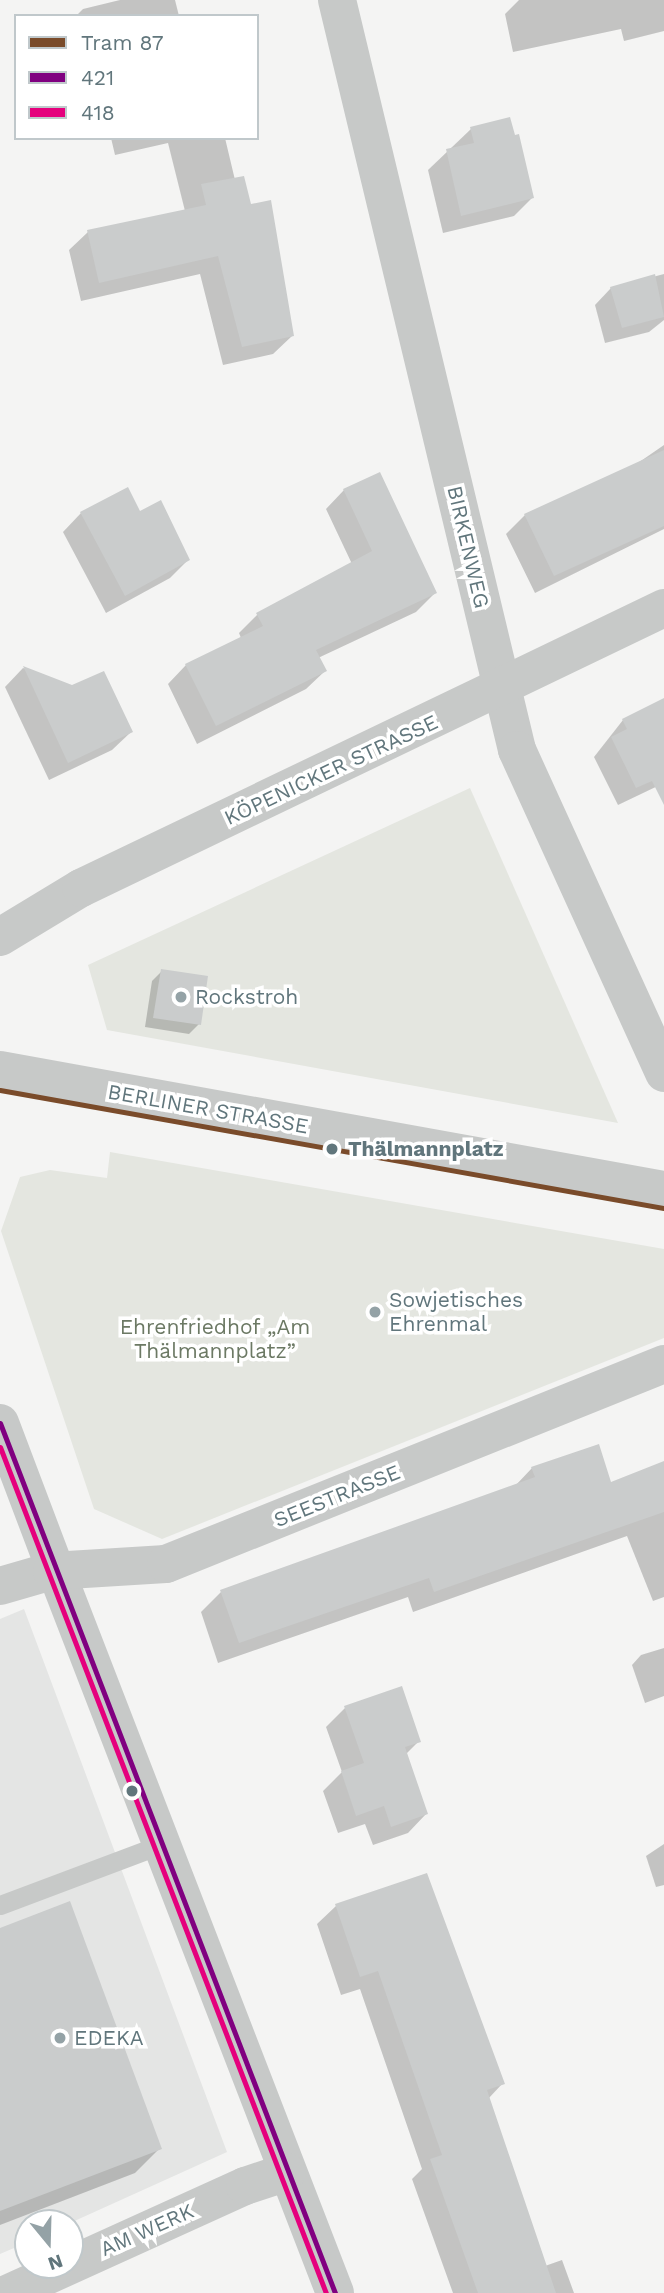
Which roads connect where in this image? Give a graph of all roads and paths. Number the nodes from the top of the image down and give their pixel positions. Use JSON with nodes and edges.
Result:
{"nodes":[{"id":1,"x":337,"y":0,"type":"edge"},
{"id":2,"x":664,"y":608,"type":"edge"},
{"id":3,"x":502,"y":688,"type":"junction"},
{"id":4,"x":0,"y":937,"type":"edge"},
{"id":5,"x":0,"y":1070,"type":"edge"},
{"id":6,"x":664,"y":1073,"type":"edge"},
{"id":7,"x":664,"y":1190,"type":"edge"},
{"id":8,"x":664,"y":1364,"type":"edge"},
{"id":9,"x":0,"y":1423,"type":"edge"},
{"id":10,"x":56,"y":1571,"type":"junction"},
{"id":11,"x":0,"y":1586,"type":"edge"},
{"id":12,"x":162,"y":1844,"type":"junction"},
{"id":13,"x":0,"y":1905,"type":"edge"},
{"id":14,"x":287,"y":2172,"type":"junction"},
{"id":15,"x":9,"y":2293,"type":"edge"},
{"id":16,"x":335,"y":2293,"type":"edge"}],
"edges":[{"from":1,"to":3,"type":"street","name":"BIRKENWEG"},
{"from":2,"to":3,"type":"street","name":"KÖPENICKER STRASSE"},
{"from":3,"to":4,"type":"street","name":"KÖPENICKER STRASSE"},
{"from":3,"to":6,"type":"street","name":"BIRKENWEG"},
{"from":5,"to":7,"type":"street","name":"BERLINER STRASSE"},
{"from":8,"to":10,"type":"street","name":"SEESTRASSE"},
{"from":9,"to":10,"type":"street"},
{"from":10,"to":11,"type":"street","name":"SEESTRASSE"},
{"from":10,"to":12,"type":"street"},
{"from":12,"to":13,"type":"lane"},
{"from":12,"to":14,"type":"street"},
{"from":14,"to":15,"type":"street","name":"AM WERK"},
{"from":14,"to":16,"type":"street"}]}
